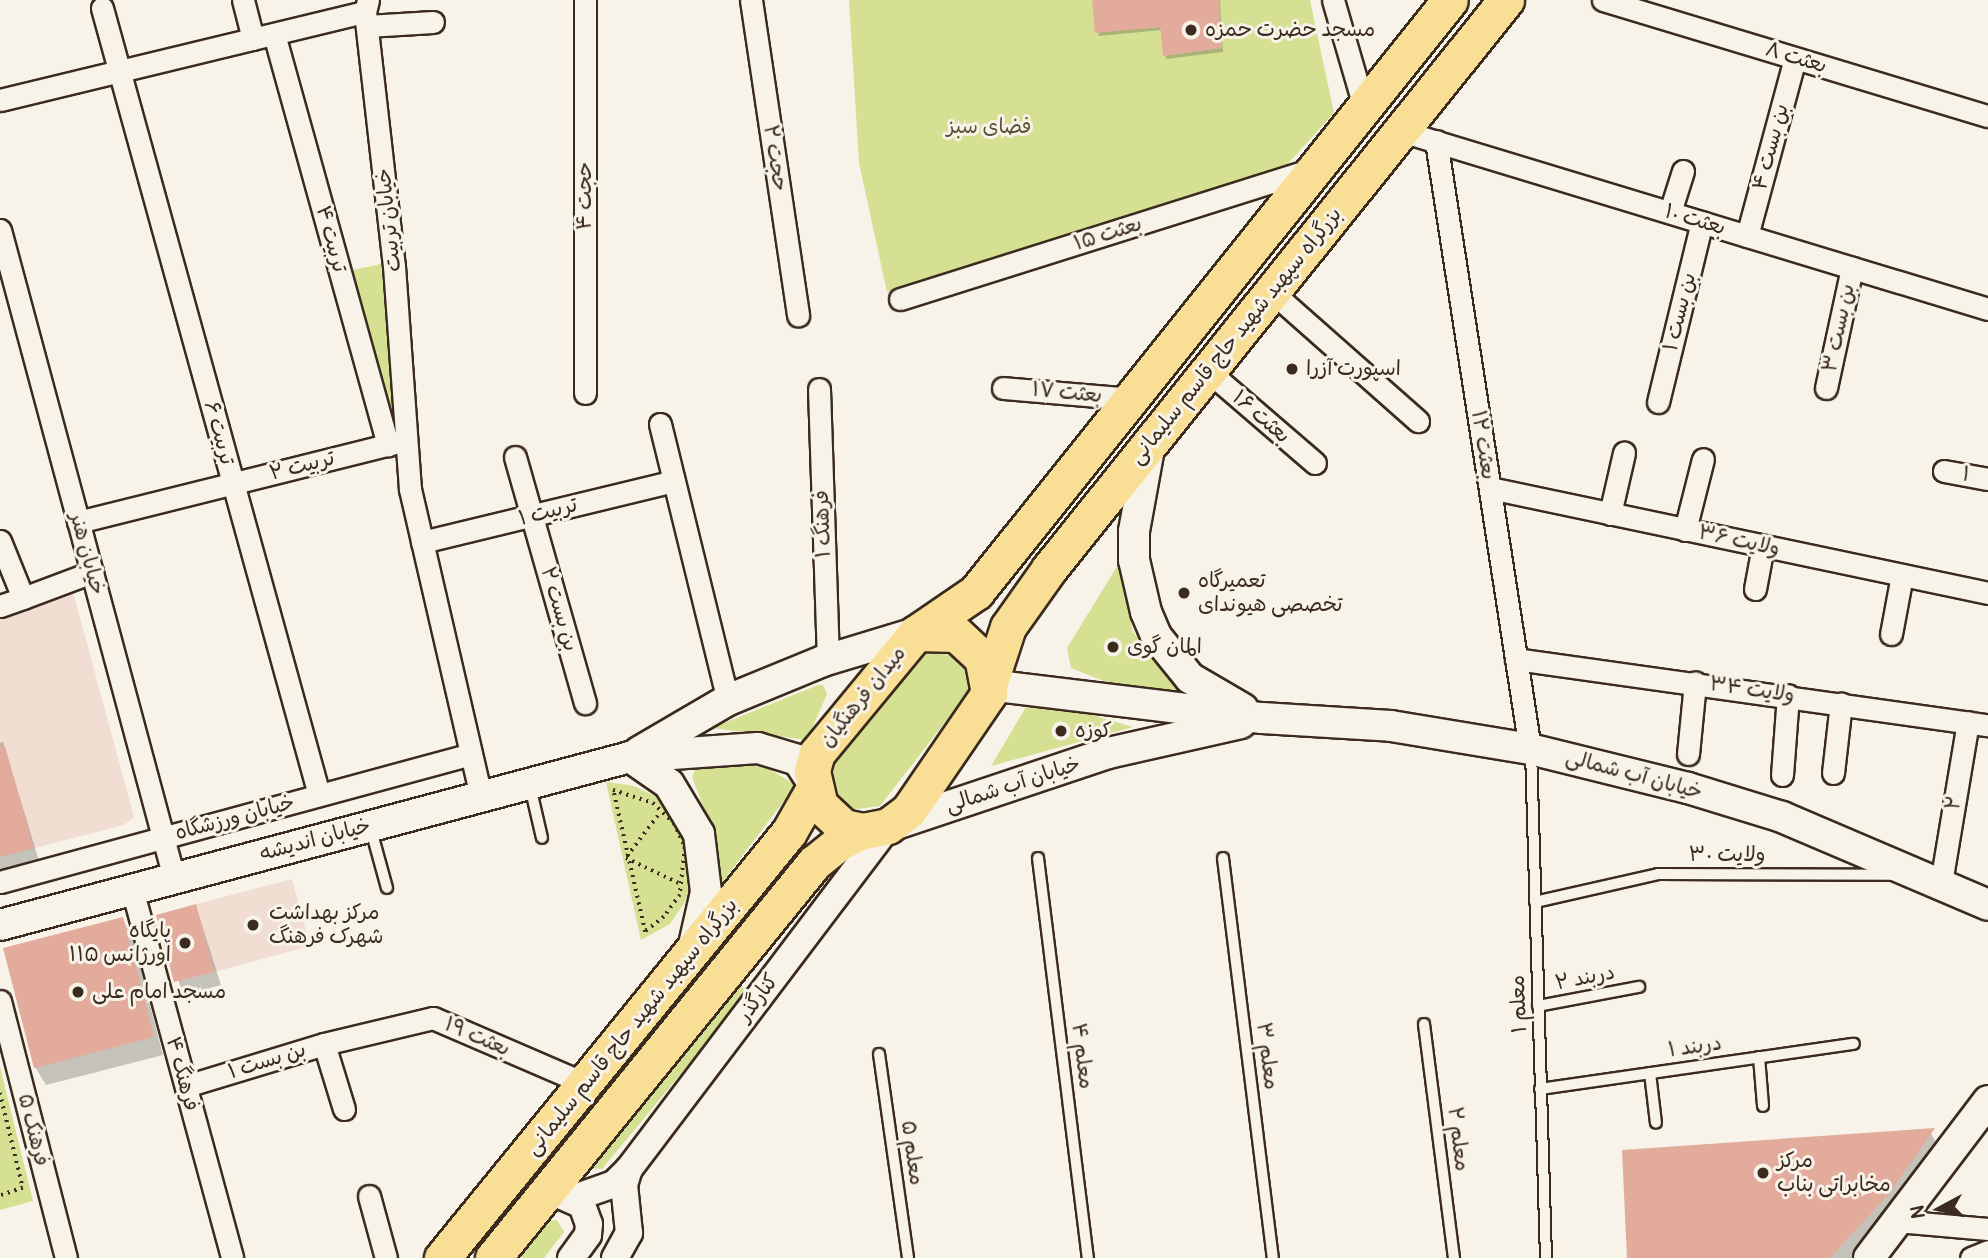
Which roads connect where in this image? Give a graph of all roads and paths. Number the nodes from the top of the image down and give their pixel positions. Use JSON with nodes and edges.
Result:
{"nodes":[{"id":1,"x":243,"y":0,"type":"edge"},
{"id":2,"x":585,"y":0,"type":"edge"},
{"id":3,"x":751,"y":0,"type":"edge"},
{"id":4,"x":1333,"y":0,"type":"edge"},
{"id":5,"x":1450,"y":0,"type":"edge"},
{"id":6,"x":1506,"y":0,"type":"edge"},
{"id":7,"x":1603,"y":0,"type":"edge"},
{"id":8,"x":102,"y":8,"type":"dead end"},
{"id":9,"x":367,"y":12,"type":"edge"},
{"id":10,"x":433,"y":22,"type":"dead end"},
{"id":11,"x":264,"y":36,"type":"junction"},
{"id":12,"x":1795,"y":58,"type":"junction"},
{"id":13,"x":119,"y":71,"type":"junction"},
{"id":14,"x":0,"y":100,"type":"edge"},
{"id":15,"x":1364,"y":107,"type":"junction"},
{"id":16,"x":1988,"y":116,"type":"edge"},
{"id":17,"x":1401,"y":131,"type":"junction"},
{"id":18,"x":1436,"y":141,"type":"junction"},
{"id":19,"x":1316,"y":168,"type":"junction"},
{"id":20,"x":1684,"y":171,"type":"dead end"},
{"id":21,"x":1670,"y":212,"type":"junction"},
{"id":22,"x":1702,"y":222,"type":"junction"},
{"id":23,"x":0,"y":230,"type":"edge"},
{"id":24,"x":1747,"y":236,"type":"junction"},
{"id":25,"x":1852,"y":268,"type":"junction"},
{"id":26,"x":1272,"y":292,"type":"junction"},
{"id":27,"x":900,"y":299,"type":"dead end"},
{"id":28,"x":1988,"y":309,"type":"edge"},
{"id":29,"x":798,"y":316,"type":"dead end"},
{"id":30,"x":1208,"y":371,"type":"junction"},
{"id":31,"x":1003,"y":388,"type":"dead end"},
{"id":32,"x":1826,"y":388,"type":"dead end"},
{"id":33,"x":819,"y":389,"type":"dead end"},
{"id":34,"x":585,"y":393,"type":"dead end"},
{"id":35,"x":1131,"y":399,"type":"junction"},
{"id":36,"x":1658,"y":402,"type":"dead end"},
{"id":37,"x":1418,"y":421,"type":"dead end"},
{"id":38,"x":660,"y":424,"type":"dead end"},
{"id":39,"x":396,"y":443,"type":"junction"},
{"id":40,"x":1150,"y":443,"type":"junction"},
{"id":41,"x":1624,"y":453,"type":"dead end"},
{"id":42,"x":515,"y":457,"type":"dead end"},
{"id":43,"x":1703,"y":458,"type":"dead end"},
{"id":44,"x":1315,"y":463,"type":"dead end"},
{"id":45,"x":1944,"y":471,"type":"dead end"},
{"id":46,"x":1988,"y":479,"type":"edge"},
{"id":47,"x":674,"y":481,"type":"junction"},
{"id":48,"x":233,"y":483,"type":"junction"},
{"id":49,"x":1490,"y":488,"type":"junction"},
{"id":50,"x":1610,"y":514,"type":"junction"},
{"id":51,"x":532,"y":516,"type":"junction"},
{"id":52,"x":78,"y":522,"type":"junction"},
{"id":53,"x":1685,"y":530,"type":"junction"},
{"id":54,"x":0,"y":541,"type":"edge"},
{"id":55,"x":422,"y":542,"type":"junction"},
{"id":56,"x":1763,"y":546,"type":"junction"},
{"id":57,"x":92,"y":572,"type":"junction"},
{"id":58,"x":1902,"y":575,"type":"junction"},
{"id":59,"x":1755,"y":589,"type":"dead end"},
{"id":60,"x":1988,"y":593,"type":"edge"},
{"id":61,"x":23,"y":598,"type":"junction"},
{"id":62,"x":0,"y":606,"type":"edge"},
{"id":63,"x":916,"y":633,"type":"junction"},
{"id":64,"x":1891,"y":634,"type":"dead end"},
{"id":65,"x":828,"y":659,"type":"junction"},
{"id":66,"x":1517,"y":659,"type":"junction"},
{"id":67,"x":1695,"y":682,"type":"junction"},
{"id":68,"x":989,"y":685,"type":"junction"},
{"id":69,"x":1788,"y":695,"type":"junction"},
{"id":70,"x":728,"y":700,"type":"junction"},
{"id":71,"x":585,"y":703,"type":"dead end"},
{"id":72,"x":1841,"y":703,"type":"junction"},
{"id":73,"x":1262,"y":718,"type":"junction"},
{"id":74,"x":1978,"y":724,"type":"edge"},
{"id":75,"x":1531,"y":749,"type":"junction"},
{"id":76,"x":471,"y":754,"type":"junction"},
{"id":77,"x":1688,"y":754,"type":"dead end"},
{"id":78,"x":630,"y":757,"type":"junction"},
{"id":79,"x":1833,"y":773,"type":"dead end"},
{"id":80,"x":1782,"y":775,"type":"dead end"},
{"id":81,"x":529,"y":783,"type":"junction"},
{"id":82,"x":813,"y":786,"type":"junction"},
{"id":83,"x":319,"y":795,"type":"junction"},
{"id":84,"x":481,"y":796,"type":"junction"},
{"id":85,"x":661,"y":809,"type":"junction"},
{"id":86,"x":370,"y":825,"type":"junction"},
{"id":87,"x":876,"y":829,"type":"junction"},
{"id":88,"x":163,"y":837,"type":"junction"},
{"id":89,"x":542,"y":838,"type":"dead end"},
{"id":90,"x":626,"y":858,"type":"junction"},
{"id":91,"x":1038,"y":858,"type":"dead end"},
{"id":92,"x":1223,"y":858,"type":"dead end"},
{"id":93,"x":174,"y":878,"type":"junction"},
{"id":94,"x":1932,"y":879,"type":"junction"},
{"id":95,"x":0,"y":882,"type":"edge"},
{"id":96,"x":683,"y":886,"type":"junction"},
{"id":97,"x":387,"y":888,"type":"dead end"},
{"id":98,"x":132,"y":889,"type":"junction"},
{"id":99,"x":1535,"y":902,"type":"junction"},
{"id":100,"x":1988,"y":905,"type":"edge"},
{"id":101,"x":0,"y":925,"type":"edge"},
{"id":102,"x":691,"y":956,"type":"junction"},
{"id":103,"x":1639,"y":987,"type":"dead end"},
{"id":104,"x":0,"y":1001,"type":"edge"},
{"id":105,"x":1538,"y":1006,"type":"junction"},
{"id":106,"x":1424,"y":1024,"type":"dead end"},
{"id":107,"x":324,"y":1044,"type":"junction"},
{"id":108,"x":1854,"y":1044,"type":"dead end"},
{"id":109,"x":879,"y":1054,"type":"dead end"},
{"id":110,"x":1759,"y":1057,"type":"junction"},
{"id":111,"x":1650,"y":1073,"type":"junction"},
{"id":112,"x":586,"y":1083,"type":"junction"},
{"id":113,"x":186,"y":1086,"type":"junction"},
{"id":114,"x":1541,"y":1089,"type":"junction"},
{"id":115,"x":0,"y":1093,"type":"edge"},
{"id":116,"x":1988,"y":1101,"type":"edge"},
{"id":117,"x":1,"y":1104,"type":"edge"},
{"id":118,"x":1763,"y":1106,"type":"dead end"},
{"id":119,"x":344,"y":1109,"type":"dead end"},
{"id":120,"x":1656,"y":1123,"type":"dead end"},
{"id":121,"x":629,"y":1169,"type":"junction"},
{"id":122,"x":1,"y":1195,"type":"edge"},
{"id":123,"x":369,"y":1196,"type":"dead end"},
{"id":124,"x":574,"y":1198,"type":"junction"},
{"id":125,"x":536,"y":1204,"type":"junction"},
{"id":126,"x":1897,"y":1221,"type":"junction"},
{"id":127,"x":629,"y":1222,"type":"junction"},
{"id":128,"x":589,"y":1224,"type":"junction"},
{"id":129,"x":1988,"y":1229,"type":"edge"},
{"id":130,"x":1988,"y":1251,"type":"edge"},
{"id":131,"x":66,"y":1258,"type":"edge"},
{"id":132,"x":232,"y":1258,"type":"edge"},
{"id":133,"x":386,"y":1258,"type":"edge"},
{"id":134,"x":442,"y":1258,"type":"edge"},
{"id":135,"x":493,"y":1258,"type":"edge"},
{"id":136,"x":571,"y":1258,"type":"edge"},
{"id":137,"x":615,"y":1258,"type":"edge"},
{"id":138,"x":908,"y":1258,"type":"edge"},
{"id":139,"x":1088,"y":1258,"type":"edge"},
{"id":140,"x":1273,"y":1258,"type":"edge"},
{"id":141,"x":1454,"y":1258,"type":"edge"},
{"id":142,"x":1546,"y":1258,"type":"edge"},
{"id":143,"x":1869,"y":1258,"type":"edge"},
{"id":144,"x":1971,"y":1258,"type":"edge"}],
"edges":[{"from":1,"to":11,"type":"street","name":"تربیت ۴"},
{"from":2,"to":34,"type":"street","name":"حجت ۴"},
{"from":3,"to":29,"type":"street","name":"حجت ۲"},
{"from":4,"to":15,"type":"street"},
{"from":5,"to":15,"type":"highway","name":"بزرگراه سپهبد شهید حاج قاسم سلیمانی"},
{"from":6,"to":17,"type":"highway","name":"بزرگراه سپهبد شهید حاج قاسم سلیمانی"},
{"from":7,"to":12,"type":"street","name":"بعثت ۸"},
{"from":8,"to":13,"type":"street","name":"تربیت ۶"},
{"from":9,"to":10,"type":"street"},
{"from":9,"to":11,"type":"street"},
{"from":9,"to":39,"type":"street","name":"خیابان تربیت"},
{"from":11,"to":13,"type":"street"},
{"from":11,"to":39,"type":"street","name":"تربیت ۴"},
{"from":12,"to":16,"type":"street","name":"بعثت ۸"},
{"from":12,"to":24,"type":"street","name":"بن بست ۴"},
{"from":13,"to":14,"type":"street"},
{"from":13,"to":48,"type":"street","name":"تربیت ۶"},
{"from":15,"to":19,"type":"highway","name":"بزرگراه سپهبد شهید حاج قاسم سلیمانی"},
{"from":17,"to":18,"type":"street","name":"بعثت ۱۰"},
{"from":17,"to":26,"type":"highway","name":"بزرگراه سپهبد شهید حاج قاسم سلیمانی"},
{"from":18,"to":21,"type":"street","name":"بعثت ۱۰"},
{"from":18,"to":49,"type":"street","name":"بعثت ۱۲"},
{"from":19,"to":27,"type":"street","name":"بعثت ۱۵"},
{"from":19,"to":35,"type":"highway","name":"بزرگراه سپهبد شهید حاج قاسم سلیمانی"},
{"from":20,"to":21,"type":"street"},
{"from":21,"to":22,"type":"street","name":"بعثت ۱۰"},
{"from":22,"to":24,"type":"street","name":"بعثت ۱۰"},
{"from":22,"to":36,"type":"street","name":"بن بست ۱"},
{"from":23,"to":52,"type":"street","name":"خیابان هنر"},
{"from":24,"to":25,"type":"street","name":"بعثت ۱۰"},
{"from":25,"to":28,"type":"street","name":"بعثت ۱۰"},
{"from":25,"to":32,"type":"street","name":"بن بست ۳"},
{"from":26,"to":30,"type":"highway","name":"بزرگراه سپهبد شهید حاج قاسم سلیمانی"},
{"from":26,"to":37,"type":"street"},
{"from":30,"to":40,"type":"highway","name":"بزرگراه سپهبد شهید حاج قاسم سلیمانی"},
{"from":30,"to":44,"type":"street","name":"بعثت ۱۶"},
{"from":31,"to":35,"type":"street","name":"بعثت ۱۷"},
{"from":33,"to":65,"type":"street","name":"فرهنگ ۱"},
{"from":35,"to":63,"type":"highway","name":"بزرگراه سپهبد شهید حاج قاسم سلیمانی"},
{"from":38,"to":47,"type":"street"},
{"from":39,"to":48,"type":"street","name":"تربیت ۲"},
{"from":39,"to":55,"type":"street","name":"خیابان تربیت"},
{"from":40,"to":68,"type":"highway","name":"بزرگراه سپهبد شهید حاج قاسم سلیمانی"},
{"from":40,"to":73,"type":"main road"},
{"from":41,"to":50,"type":"street"},
{"from":42,"to":51,"type":"street"},
{"from":43,"to":53,"type":"street"},
{"from":45,"to":46,"type":"street","name":"۱"},
{"from":47,"to":51,"type":"street","name":"تربیت ۱"},
{"from":47,"to":70,"type":"street"},
{"from":48,"to":52,"type":"street","name":"تربیت ۲"},
{"from":48,"to":83,"type":"street","name":"تربیت ۶"},
{"from":49,"to":50,"type":"street","name":"ولایت ۳۶"},
{"from":49,"to":66,"type":"street","name":"بعثت ۱۲"},
{"from":50,"to":53,"type":"street","name":"ولایت ۳۶"},
{"from":51,"to":55,"type":"street","name":"تربیت ۱"},
{"from":51,"to":71,"type":"street","name":"بن بست ۲"},
{"from":52,"to":57,"type":"street","name":"خیابان هنر"},
{"from":53,"to":56,"type":"street","name":"ولایت ۳۶"},
{"from":54,"to":61,"type":"street"},
{"from":55,"to":76,"type":"street","name":"خیابان تربیت"},
{"from":56,"to":58,"type":"street","name":"ولایت ۳۶"},
{"from":56,"to":59,"type":"street"},
{"from":57,"to":61,"type":"street"},
{"from":57,"to":88,"type":"street","name":"خیابان هنر"},
{"from":58,"to":60,"type":"street","name":"ولایت ۳۶"},
{"from":58,"to":64,"type":"street"},
{"from":61,"to":62,"type":"street"},
{"from":63,"to":65,"type":"main road","name":"خیابان اندیشه"},
{"from":63,"to":68,"type":"highway","name":"میدان فرهنگیان"},
{"from":63,"to":82,"type":"highway","name":"میدان فرهنگیان"},
{"from":65,"to":70,"type":"main road","name":"خیابان اندیشه"},
{"from":66,"to":67,"type":"street","name":"ولایت ۳۴"},
{"from":66,"to":75,"type":"street","name":"بعثت ۱۲"},
{"from":67,"to":69,"type":"street","name":"ولایت ۳۴"},
{"from":67,"to":77,"type":"street"},
{"from":68,"to":73,"type":"main road","name":"خیابان آب شمالی"},
{"from":68,"to":87,"type":"highway"},
{"from":69,"to":72,"type":"street","name":"ولایت ۳۴"},
{"from":69,"to":80,"type":"street"},
{"from":70,"to":78,"type":"main road","name":"خیابان اندیشه"},
{"from":72,"to":74,"type":"street","name":"ولایت ۳۴"},
{"from":72,"to":79,"type":"street"},
{"from":73,"to":75,"type":"main road","name":"خیابان آب شمالی"},
{"from":73,"to":87,"type":"main road","name":"خیابان آب شمالی"},
{"from":74,"to":94,"type":"street","name":"۲"},
{"from":75,"to":94,"type":"main road","name":"خیابان آب شمالی"},
{"from":75,"to":99,"type":"lane","name":"معلم ۱"},
{"from":76,"to":83,"type":"street","name":"خیابان ورزشگاه"},
{"from":76,"to":84,"type":"street","name":"خیابان تربیت"},
{"from":78,"to":81,"type":"main road","name":"خیابان اندیشه"},
{"from":78,"to":82,"type":"main road","name":"خیابان اندیشه"},
{"from":78,"to":102,"type":"main road"},
{"from":81,"to":84,"type":"main road","name":"خیابان اندیشه"},
{"from":81,"to":89,"type":"lane"},
{"from":82,"to":87,"type":"highway"},
{"from":82,"to":102,"type":"highway","name":"بزرگراه سپهبد شهید حاج قاسم سلیمانی"},
{"from":83,"to":88,"type":"street","name":"خیابان ورزشگاه"},
{"from":84,"to":86,"type":"main road","name":"خیابان اندیشه"},
{"from":85,"to":90,"type":"path"},
{"from":85,"to":90,"type":"path"},
{"from":85,"to":96,"type":"path"},
{"from":86,"to":93,"type":"main road","name":"خیابان اندیشه"},
{"from":86,"to":97,"type":"lane"},
{"from":87,"to":121,"type":"street","name":"کنارگذر"},
{"from":87,"to":125,"type":"highway","name":"بزرگراه سپهبد شهید حاج قاسم سلیمانی"},
{"from":88,"to":93,"type":"street","name":"خیابان هنر"},
{"from":88,"to":95,"type":"street","name":"خیابان ورزشگاه"},
{"from":90,"to":96,"type":"path"},
{"from":90,"to":96,"type":"path"},
{"from":91,"to":139,"type":"lane","name":"معلم ۴"},
{"from":92,"to":140,"type":"lane","name":"معلم ۳"},
{"from":93,"to":98,"type":"main road","name":"خیابان اندیشه"},
{"from":94,"to":99,"type":"lane","name":"ولایت ۳۰"},
{"from":94,"to":100,"type":"main road","name":"خیابان آب شمالی"},
{"from":98,"to":101,"type":"main road","name":"خیابان اندیشه"},
{"from":98,"to":113,"type":"street","name":"فرهنگ ۴"},
{"from":99,"to":105,"type":"lane","name":"معلم ۱"},
{"from":102,"to":112,"type":"highway","name":"بزرگراه سپهبد شهید حاج قاسم سلیمانی"},
{"from":103,"to":105,"type":"lane","name":"دربند ۲"},
{"from":104,"to":131,"type":"street","name":"فرهنک ۵"},
{"from":105,"to":114,"type":"lane","name":"معلم ۱"},
{"from":106,"to":141,"type":"lane","name":"معلم ۲"},
{"from":107,"to":112,"type":"street","name":"بعثت ۱۹"},
{"from":107,"to":113,"type":"street","name":"بن بست ۱"},
{"from":107,"to":119,"type":"street","name":"بن بست ۱"},
{"from":108,"to":110,"type":"lane","name":"دربند ۱"},
{"from":109,"to":138,"type":"lane","name":"معلم ۵"},
{"from":110,"to":111,"type":"lane","name":"دربند ۱"},
{"from":110,"to":118,"type":"lane"},
{"from":111,"to":114,"type":"lane","name":"دربند ۱"},
{"from":111,"to":120,"type":"lane"},
{"from":112,"to":134,"type":"highway","name":"بزرگراه سپهبد شهید حاج قاسم سلیمانی"},
{"from":113,"to":132,"type":"street","name":"فرهنگ ۴"},
{"from":114,"to":142,"type":"lane","name":"معلم ۱"},
{"from":115,"to":117,"type":"path"},
{"from":116,"to":126,"type":"main road"},
{"from":117,"to":122,"type":"path"},
{"from":121,"to":124,"type":"street"},
{"from":121,"to":127,"type":"street"},
{"from":123,"to":133,"type":"street"},
{"from":124,"to":125,"type":"street"},
{"from":124,"to":128,"type":"street"},
{"from":125,"to":135,"type":"highway","name":"بزرگراه سپهبد شهید حاج قاسم سلیمانی"},
{"from":126,"to":129,"type":"street"},
{"from":126,"to":143,"type":"main road"},
{"from":127,"to":128,"type":"street"},
{"from":127,"to":137,"type":"street"},
{"from":128,"to":136,"type":"street"},
{"from":130,"to":144,"type":"street"}]}
